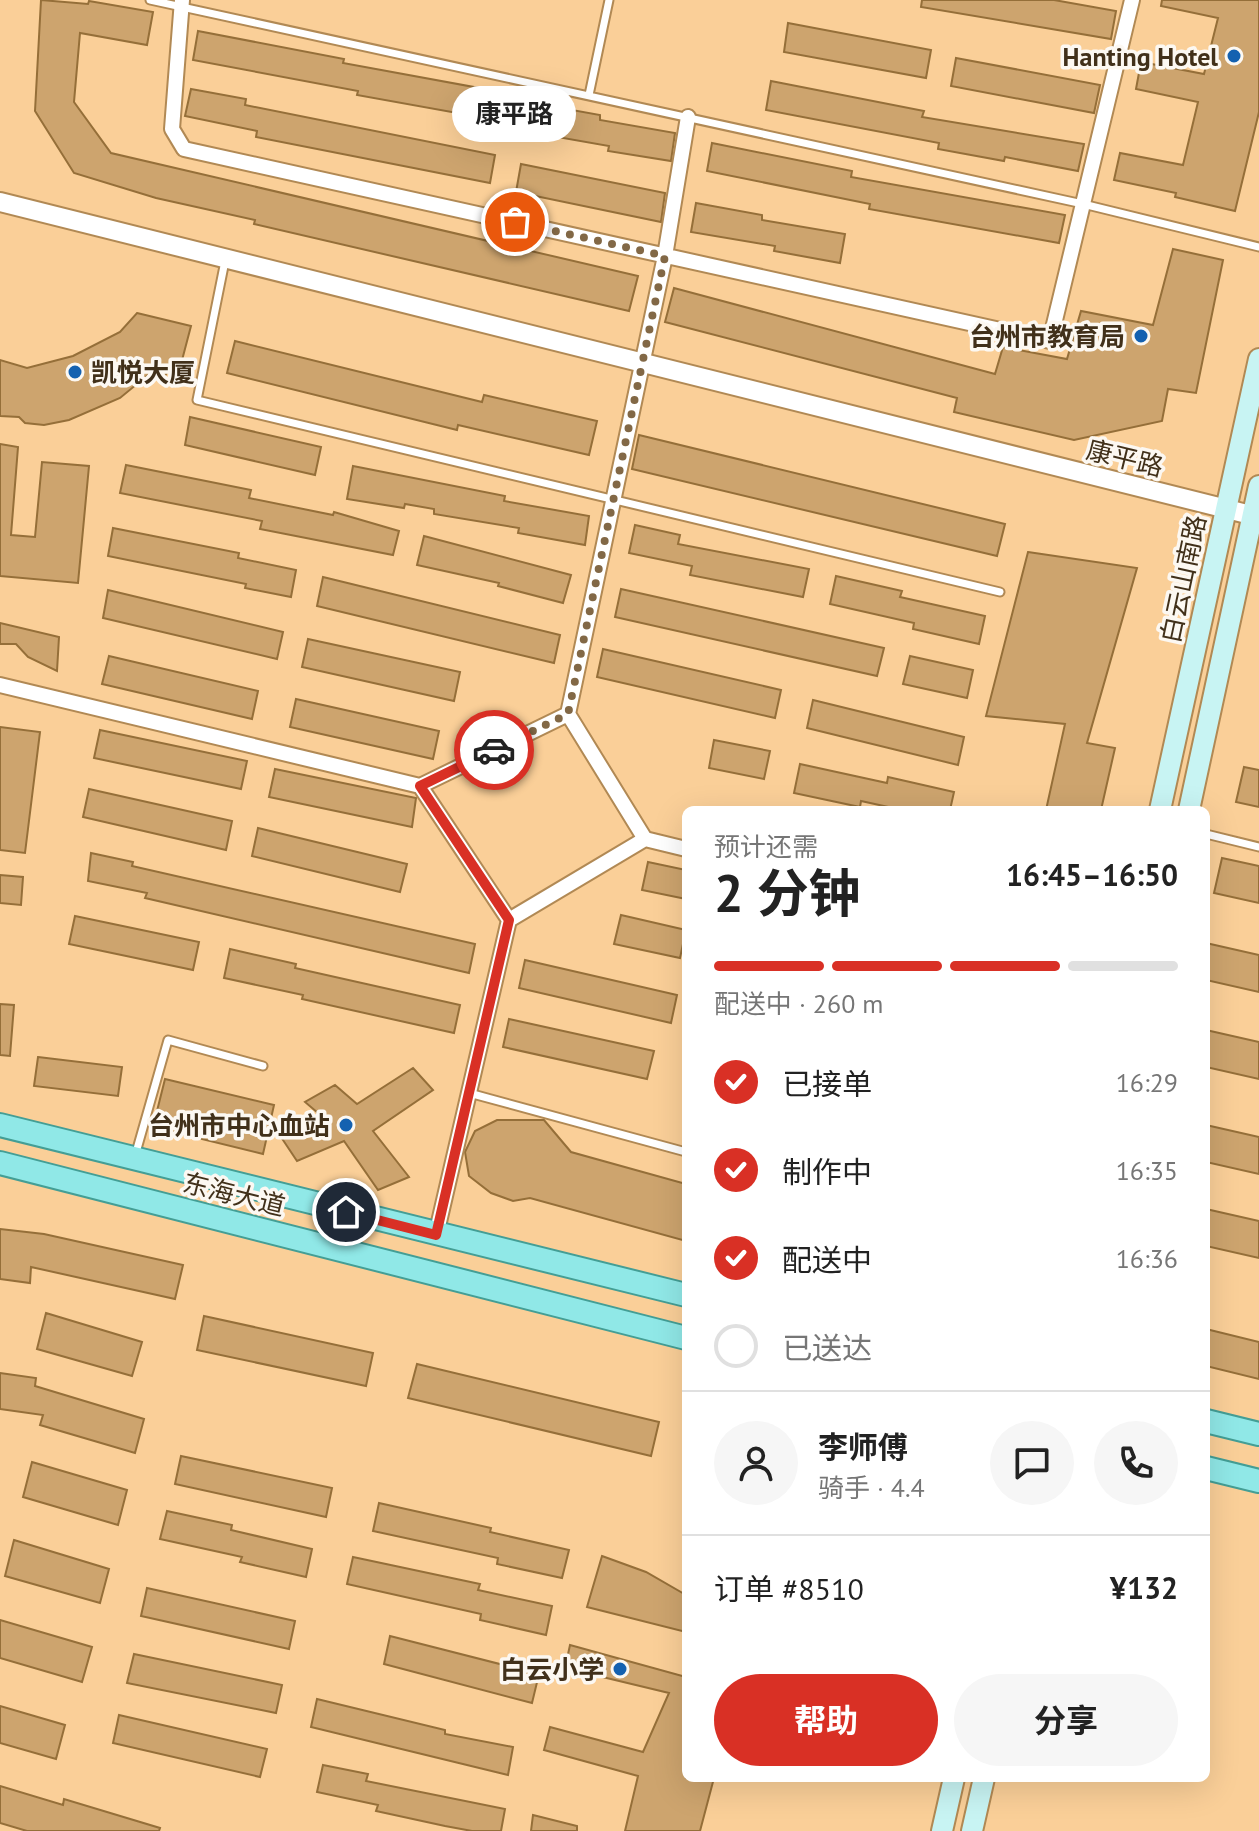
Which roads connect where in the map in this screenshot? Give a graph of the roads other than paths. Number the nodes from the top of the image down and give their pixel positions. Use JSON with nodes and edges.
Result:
{"nodes":[{"id":1,"x":150,"y":0,"type":"edge"},
{"id":2,"x":609,"y":0,"type":"edge"},
{"id":3,"x":1132,"y":0,"type":"edge"},
{"id":4,"x":182,"y":4,"type":"edge"},
{"id":5,"x":589,"y":95,"type":"junction"},
{"id":6,"x":688,"y":117,"type":"junction"},
{"id":7,"x":0,"y":202,"type":"edge"},
{"id":8,"x":1083,"y":204,"type":"junction"},
{"id":9,"x":1259,"y":247,"type":"edge"},
{"id":10,"x":665,"y":256,"type":"junction"},
{"id":11,"x":226,"y":259,"type":"junction"},
{"id":12,"x":1259,"y":359,"type":"edge"},
{"id":13,"x":642,"y":364,"type":"junction"},
{"id":14,"x":1259,"y":486,"type":"edge"},
{"id":15,"x":613,"y":500,"type":"junction"},
{"id":16,"x":1225,"y":509,"type":"junction"},
{"id":17,"x":1256,"y":516,"type":"edge"},
{"id":18,"x":1000,"y":592,"type":"dead end"},
{"id":19,"x":0,"y":685,"type":"edge"},
{"id":20,"x":568,"y":714,"type":"junction"},
{"id":21,"x":420,"y":786,"type":"junction"},
{"id":22,"x":1161,"y":806,"type":"edge"},
{"id":23,"x":1190,"y":806,"type":"edge"},
{"id":24,"x":1210,"y":835,"type":"edge"},
{"id":25,"x":645,"y":839,"type":"junction"},
{"id":26,"x":1259,"y":847,"type":"edge"},
{"id":27,"x":682,"y":848,"type":"edge"},
{"id":28,"x":509,"y":920,"type":"junction"},
{"id":29,"x":263,"y":1066,"type":"dead end"},
{"id":30,"x":469,"y":1093,"type":"junction"},
{"id":31,"x":0,"y":1125,"type":"edge"},
{"id":32,"x":682,"y":1151,"type":"edge"},
{"id":33,"x":134,"y":1159,"type":"junction"},
{"id":34,"x":0,"y":1163,"type":"edge"},
{"id":35,"x":436,"y":1235,"type":"junction"},
{"id":36,"x":682,"y":1294,"type":"edge"},
{"id":37,"x":682,"y":1337,"type":"edge"},
{"id":38,"x":1210,"y":1422,"type":"edge"},
{"id":39,"x":1259,"y":1434,"type":"edge"},
{"id":40,"x":1210,"y":1469,"type":"edge"},
{"id":41,"x":1259,"y":1481,"type":"edge"},
{"id":42,"x":953,"y":1782,"type":"edge"},
{"id":43,"x":983,"y":1782,"type":"edge"},
{"id":44,"x":942,"y":1831,"type":"edge"},
{"id":45,"x":972,"y":1831,"type":"edge"}],
"edges":[{"from":1,"to":4,"type":"lane"},
{"from":2,"to":5,"type":"lane"},
{"from":3,"to":8,"type":"street"},
{"from":4,"to":5,"type":"lane"},
{"from":4,"to":10,"type":"street"},
{"from":5,"to":6,"type":"lane"},
{"from":6,"to":8,"type":"lane"},
{"from":6,"to":10,"type":"street"},
{"from":7,"to":11,"type":"street","name":"康平路"},
{"from":8,"to":9,"type":"lane"},
{"from":8,"to":10,"type":"street"},
{"from":10,"to":13,"type":"street"},
{"from":11,"to":13,"type":"street","name":"康平路"},
{"from":11,"to":15,"type":"lane"},
{"from":12,"to":16,"type":"main road","name":"白云山南路"},
{"from":13,"to":15,"type":"street"},
{"from":13,"to":16,"type":"street","name":"康平路"},
{"from":14,"to":17,"type":"main road","name":"白云山南路"},
{"from":15,"to":18,"type":"lane"},
{"from":15,"to":20,"type":"street"},
{"from":16,"to":17,"type":"street","name":"康平路"},
{"from":16,"to":22,"type":"main road","name":"白云山南路"},
{"from":17,"to":23,"type":"main road","name":"白云山南路"},
{"from":19,"to":21,"type":"street"},
{"from":20,"to":21,"type":"street"},
{"from":20,"to":25,"type":"street"},
{"from":21,"to":28,"type":"street"},
{"from":24,"to":26,"type":"lane"},
{"from":25,"to":27,"type":"street"},
{"from":25,"to":28,"type":"street"},
{"from":28,"to":30,"type":"street"},
{"from":29,"to":33,"type":"lane"},
{"from":30,"to":32,"type":"lane"},
{"from":30,"to":35,"type":"street"},
{"from":31,"to":33,"type":"main road","name":"东海大道"},
{"from":33,"to":35,"type":"main road","name":"东海大道"},
{"from":34,"to":37,"type":"main road","name":"东海大道"},
{"from":35,"to":36,"type":"main road","name":"东海大道"},
{"from":38,"to":39,"type":"main road"},
{"from":40,"to":41,"type":"main road"},
{"from":42,"to":44,"type":"main road"},
{"from":43,"to":45,"type":"main road"}]}
